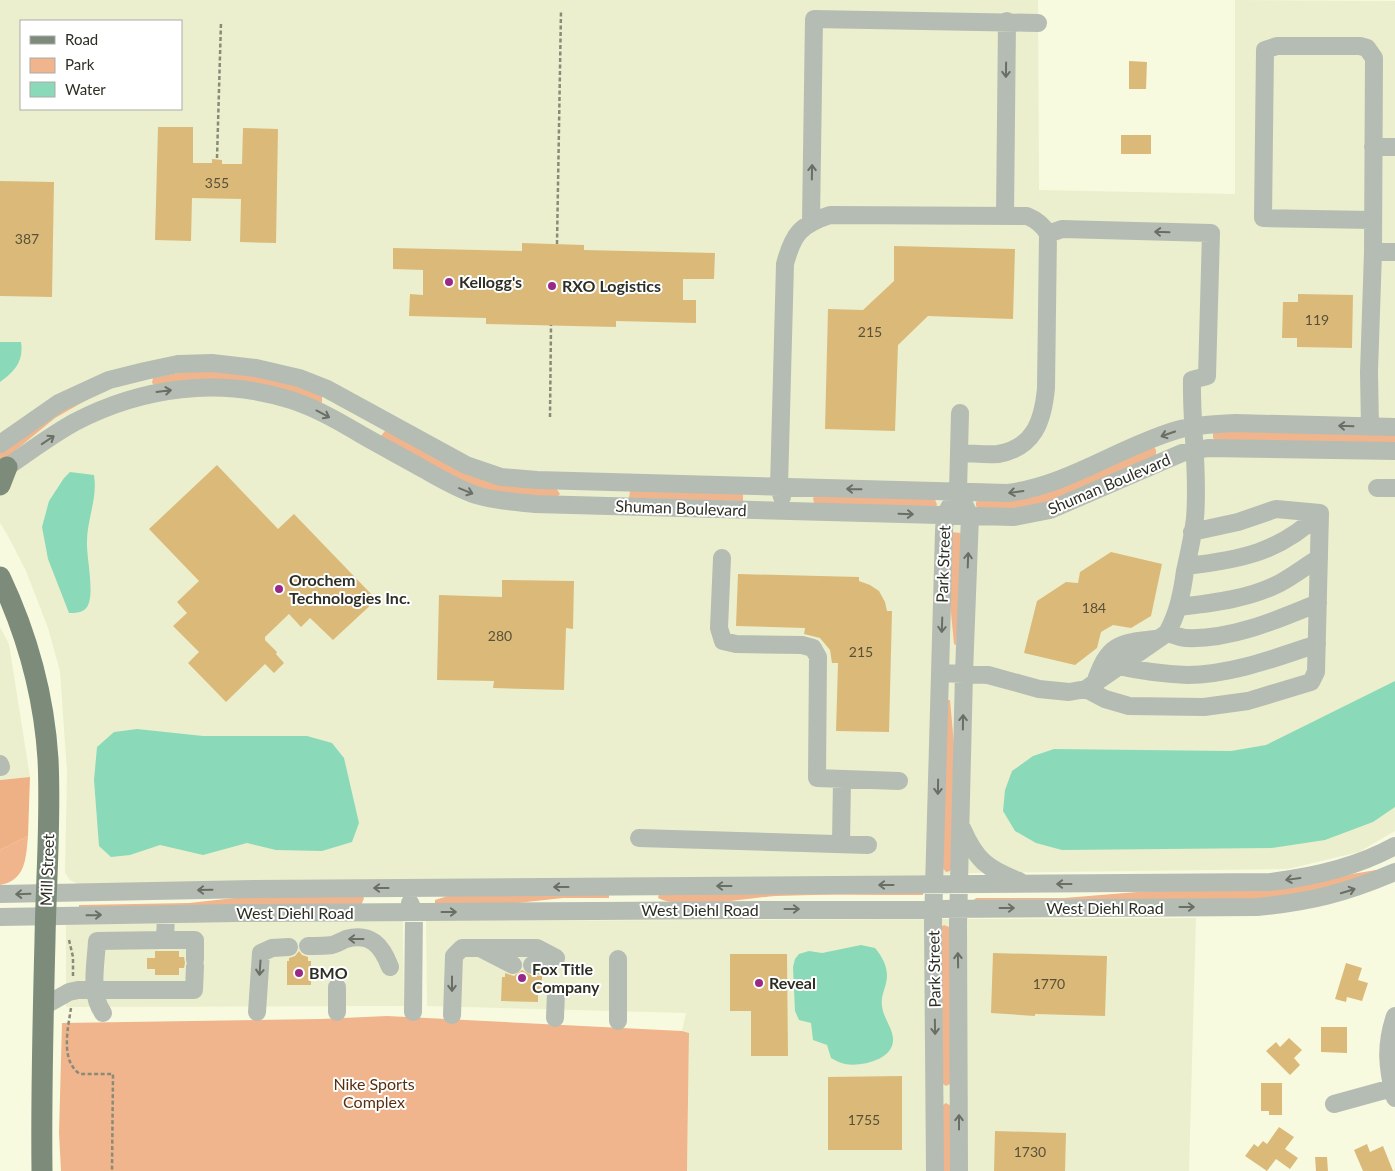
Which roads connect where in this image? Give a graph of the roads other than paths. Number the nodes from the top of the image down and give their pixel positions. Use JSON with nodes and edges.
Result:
{"nodes":[{"id":1,"x":1007,"y":21,"type":"junction"},
{"id":2,"x":1038,"y":23,"type":"dead end"},
{"id":3,"x":1373,"y":147,"type":"junction"},
{"id":4,"x":1395,"y":147,"type":"edge"},
{"id":5,"x":1004,"y":216,"type":"junction"},
{"id":6,"x":1372,"y":220,"type":"junction"},
{"id":7,"x":811,"y":221,"type":"junction"},
{"id":8,"x":1048,"y":234,"type":"junction"},
{"id":9,"x":1373,"y":252,"type":"junction"},
{"id":10,"x":1395,"y":252,"type":"edge"},
{"id":11,"x":960,"y":413,"type":"dead end"},
{"id":12,"x":1193,"y":427,"type":"junction"},
{"id":13,"x":1370,"y":427,"type":"junction"},
{"id":14,"x":1395,"y":427,"type":"edge"},
{"id":15,"x":0,"y":444,"type":"edge"},
{"id":16,"x":1195,"y":451,"type":"junction"},
{"id":17,"x":1395,"y":452,"type":"edge"},
{"id":18,"x":959,"y":453,"type":"junction"},
{"id":19,"x":2,"y":475,"type":"edge"},
{"id":20,"x":779,"y":487,"type":"junction"},
{"id":21,"x":1377,"y":488,"type":"dead end"},
{"id":22,"x":1395,"y":488,"type":"edge"},
{"id":23,"x":958,"y":492,"type":"junction"},
{"id":24,"x":786,"y":511,"type":"junction"},
{"id":25,"x":1320,"y":513,"type":"junction"},
{"id":26,"x":945,"y":515,"type":"junction"},
{"id":27,"x":970,"y":516,"type":"junction"},
{"id":28,"x":1192,"y":532,"type":"junction"},
{"id":29,"x":722,"y":558,"type":"dead end"},
{"id":30,"x":1319,"y":558,"type":"junction"},
{"id":31,"x":1186,"y":566,"type":"junction"},
{"id":32,"x":0,"y":577,"type":"edge"},
{"id":33,"x":1318,"y":603,"type":"junction"},
{"id":34,"x":1179,"y":607,"type":"junction"},
{"id":35,"x":1163,"y":636,"type":"junction"},
{"id":36,"x":1316,"y":644,"type":"junction"},
{"id":37,"x":1118,"y":666,"type":"junction"},
{"id":38,"x":940,"y":673,"type":"junction"},
{"id":39,"x":964,"y":673,"type":"junction"},
{"id":40,"x":1091,"y":686,"type":"junction"},
{"id":41,"x":842,"y":779,"type":"junction"},
{"id":42,"x":899,"y":781,"type":"dead end"},
{"id":43,"x":960,"y":824,"type":"junction"},
{"id":44,"x":638,"y":838,"type":"dead end"},
{"id":45,"x":841,"y":844,"type":"junction"},
{"id":46,"x":868,"y":845,"type":"dead end"},
{"id":47,"x":1393,"y":852,"type":"edge"},
{"id":48,"x":1395,"y":872,"type":"edge"},
{"id":49,"x":1029,"y":884,"type":"junction"},
{"id":50,"x":935,"y":885,"type":"junction"},
{"id":51,"x":959,"y":885,"type":"junction"},
{"id":52,"x":637,"y":887,"type":"junction"},
{"id":53,"x":404,"y":888,"type":"junction"},
{"id":54,"x":46,"y":893,"type":"junction"},
{"id":55,"x":0,"y":894,"type":"edge"},
{"id":56,"x":934,"y":908,"type":"junction"},
{"id":57,"x":958,"y":908,"type":"junction"},
{"id":58,"x":637,"y":910,"type":"junction"},
{"id":59,"x":414,"y":912,"type":"junction"},
{"id":60,"x":166,"y":914,"type":"junction"},
{"id":61,"x":46,"y":916,"type":"junction"},
{"id":62,"x":0,"y":917,"type":"edge"},
{"id":63,"x":165,"y":940,"type":"junction"},
{"id":64,"x":308,"y":946,"type":"dead end"},
{"id":65,"x":289,"y":947,"type":"dead end"},
{"id":66,"x":477,"y":947,"type":"junction"},
{"id":67,"x":618,"y":959,"type":"dead end"},
{"id":68,"x":513,"y":962,"type":"dead end"},
{"id":69,"x":533,"y":963,"type":"dead end"},
{"id":70,"x":415,"y":966,"type":"junction"},
{"id":71,"x":337,"y":987,"type":"dead end"},
{"id":72,"x":95,"y":990,"type":"junction"},
{"id":73,"x":556,"y":992,"type":"dead end"},
{"id":74,"x":44,"y":1006,"type":"junction"},
{"id":75,"x":257,"y":1012,"type":"dead end"},
{"id":76,"x":337,"y":1012,"type":"dead end"},
{"id":77,"x":414,"y":1012,"type":"dead end"},
{"id":78,"x":103,"y":1013,"type":"dead end"},
{"id":79,"x":452,"y":1015,"type":"dead end"},
{"id":80,"x":1395,"y":1016,"type":"edge"},
{"id":81,"x":555,"y":1018,"type":"dead end"},
{"id":82,"x":618,"y":1021,"type":"dead end"},
{"id":83,"x":1394,"y":1093,"type":"edge"},
{"id":84,"x":1334,"y":1104,"type":"dead end"},
{"id":85,"x":42,"y":1171,"type":"edge"},
{"id":86,"x":935,"y":1171,"type":"edge"},
{"id":87,"x":959,"y":1171,"type":"edge"}],
"edges":[{"from":1,"to":2,"type":"street"},
{"from":1,"to":5,"type":"street","one_way":true},
{"from":7,"to":1,"type":"street","one_way":true},
{"from":3,"to":4,"type":"street"},
{"from":3,"to":6,"type":"street"},
{"from":3,"to":6,"type":"street"},
{"from":5,"to":7,"type":"street"},
{"from":5,"to":8,"type":"street"},
{"from":6,"to":9,"type":"street"},
{"from":7,"to":20,"type":"street"},
{"from":12,"to":8,"type":"street","one_way":true},
{"from":8,"to":18,"type":"street"},
{"from":9,"to":10,"type":"street"},
{"from":9,"to":13,"type":"street"},
{"from":11,"to":18,"type":"street"},
{"from":13,"to":12,"type":"street","name":"Shuman Boulevard","one_way":true},
{"from":12,"to":16,"type":"street"},
{"from":12,"to":23,"type":"street","name":"Shuman Boulevard","one_way":true},
{"from":13,"to":14,"type":"street","name":"Shuman Boulevard"},
{"from":15,"to":20,"type":"street","name":"Shuman Boulevard"},
{"from":16,"to":17,"type":"street","name":"Shuman Boulevard"},
{"from":16,"to":27,"type":"street","name":"Shuman Boulevard"},
{"from":16,"to":28,"type":"street"},
{"from":18,"to":23,"type":"street"},
{"from":19,"to":24,"type":"street","name":"Shuman Boulevard","one_way":true},
{"from":23,"to":20,"type":"street","name":"Shuman Boulevard","one_way":true},
{"from":20,"to":24,"type":"street"},
{"from":21,"to":22,"type":"street"},
{"from":23,"to":26,"type":"street","name":"Park Street"},
{"from":23,"to":27,"type":"street","name":"Park Street"},
{"from":24,"to":26,"type":"street","name":"Shuman Boulevard","one_way":true},
{"from":25,"to":28,"type":"street"},
{"from":25,"to":30,"type":"street"},
{"from":25,"to":31,"type":"street"},
{"from":26,"to":27,"type":"street","name":"Shuman Boulevard"},
{"from":26,"to":38,"type":"street","name":"Park Street","one_way":true},
{"from":39,"to":27,"type":"street","name":"Park Street","one_way":true},
{"from":28,"to":31,"type":"street"},
{"from":29,"to":41,"type":"street"},
{"from":30,"to":33,"type":"street"},
{"from":30,"to":34,"type":"street"},
{"from":31,"to":34,"type":"street"},
{"from":32,"to":54,"type":"main road","name":"Mill Street"},
{"from":33,"to":35,"type":"street"},
{"from":33,"to":36,"type":"street"},
{"from":34,"to":35,"type":"street"},
{"from":35,"to":37,"type":"street"},
{"from":35,"to":40,"type":"street"},
{"from":36,"to":37,"type":"street"},
{"from":36,"to":40,"type":"street"},
{"from":37,"to":40,"type":"street"},
{"from":38,"to":39,"type":"street"},
{"from":38,"to":50,"type":"street","name":"Park Street","one_way":true},
{"from":39,"to":40,"type":"street"},
{"from":43,"to":39,"type":"street","name":"Park Street","one_way":true},
{"from":41,"to":42,"type":"street"},
{"from":41,"to":45,"type":"street"},
{"from":43,"to":49,"type":"street"},
{"from":43,"to":51,"type":"street","name":"Park Street"},
{"from":44,"to":45,"type":"street"},
{"from":45,"to":46,"type":"street"},
{"from":47,"to":49,"type":"street","name":"West Diehl Road","one_way":true},
{"from":57,"to":48,"type":"street","name":"West Diehl Road","one_way":true},
{"from":49,"to":51,"type":"street","name":"West Diehl Road"},
{"from":50,"to":51,"type":"street","name":"West Diehl Road"},
{"from":50,"to":52,"type":"street","name":"West Diehl Road","one_way":true},
{"from":50,"to":56,"type":"street","name":"Park Street"},
{"from":51,"to":57,"type":"street","name":"Park Street"},
{"from":52,"to":53,"type":"street","name":"West Diehl Road","one_way":true},
{"from":52,"to":58,"type":"street"},
{"from":53,"to":54,"type":"street","name":"West Diehl Road","one_way":true},
{"from":53,"to":59,"type":"street"},
{"from":54,"to":55,"type":"street","name":"West Diehl Road","one_way":true},
{"from":54,"to":61,"type":"main road","name":"Mill Street"},
{"from":56,"to":57,"type":"street","name":"West Diehl Road"},
{"from":58,"to":56,"type":"street","name":"West Diehl Road","one_way":true},
{"from":56,"to":86,"type":"street","name":"Park Street","one_way":true},
{"from":87,"to":57,"type":"street","name":"Park Street","one_way":true},
{"from":59,"to":58,"type":"street","name":"West Diehl Road","one_way":true},
{"from":59,"to":60,"type":"street","name":"West Diehl Road"},
{"from":59,"to":70,"type":"street"},
{"from":61,"to":60,"type":"street","name":"West Diehl Road","one_way":true},
{"from":60,"to":63,"type":"street"},
{"from":61,"to":62,"type":"street","name":"West Diehl Road"},
{"from":61,"to":74,"type":"main road","name":"Mill Street"},
{"from":63,"to":72,"type":"street"},
{"from":63,"to":72,"type":"street"},
{"from":70,"to":64,"type":"street","one_way":true},
{"from":65,"to":75,"type":"street","one_way":true},
{"from":66,"to":68,"type":"street"},
{"from":66,"to":69,"type":"street"},
{"from":66,"to":79,"type":"street","one_way":true},
{"from":67,"to":82,"type":"street"},
{"from":70,"to":77,"type":"street"},
{"from":71,"to":76,"type":"street"},
{"from":72,"to":74,"type":"street"},
{"from":72,"to":78,"type":"street"},
{"from":73,"to":81,"type":"street"},
{"from":74,"to":85,"type":"main road","name":"Mill Street"},
{"from":80,"to":83,"type":"street"},
{"from":83,"to":84,"type":"street"}]}
